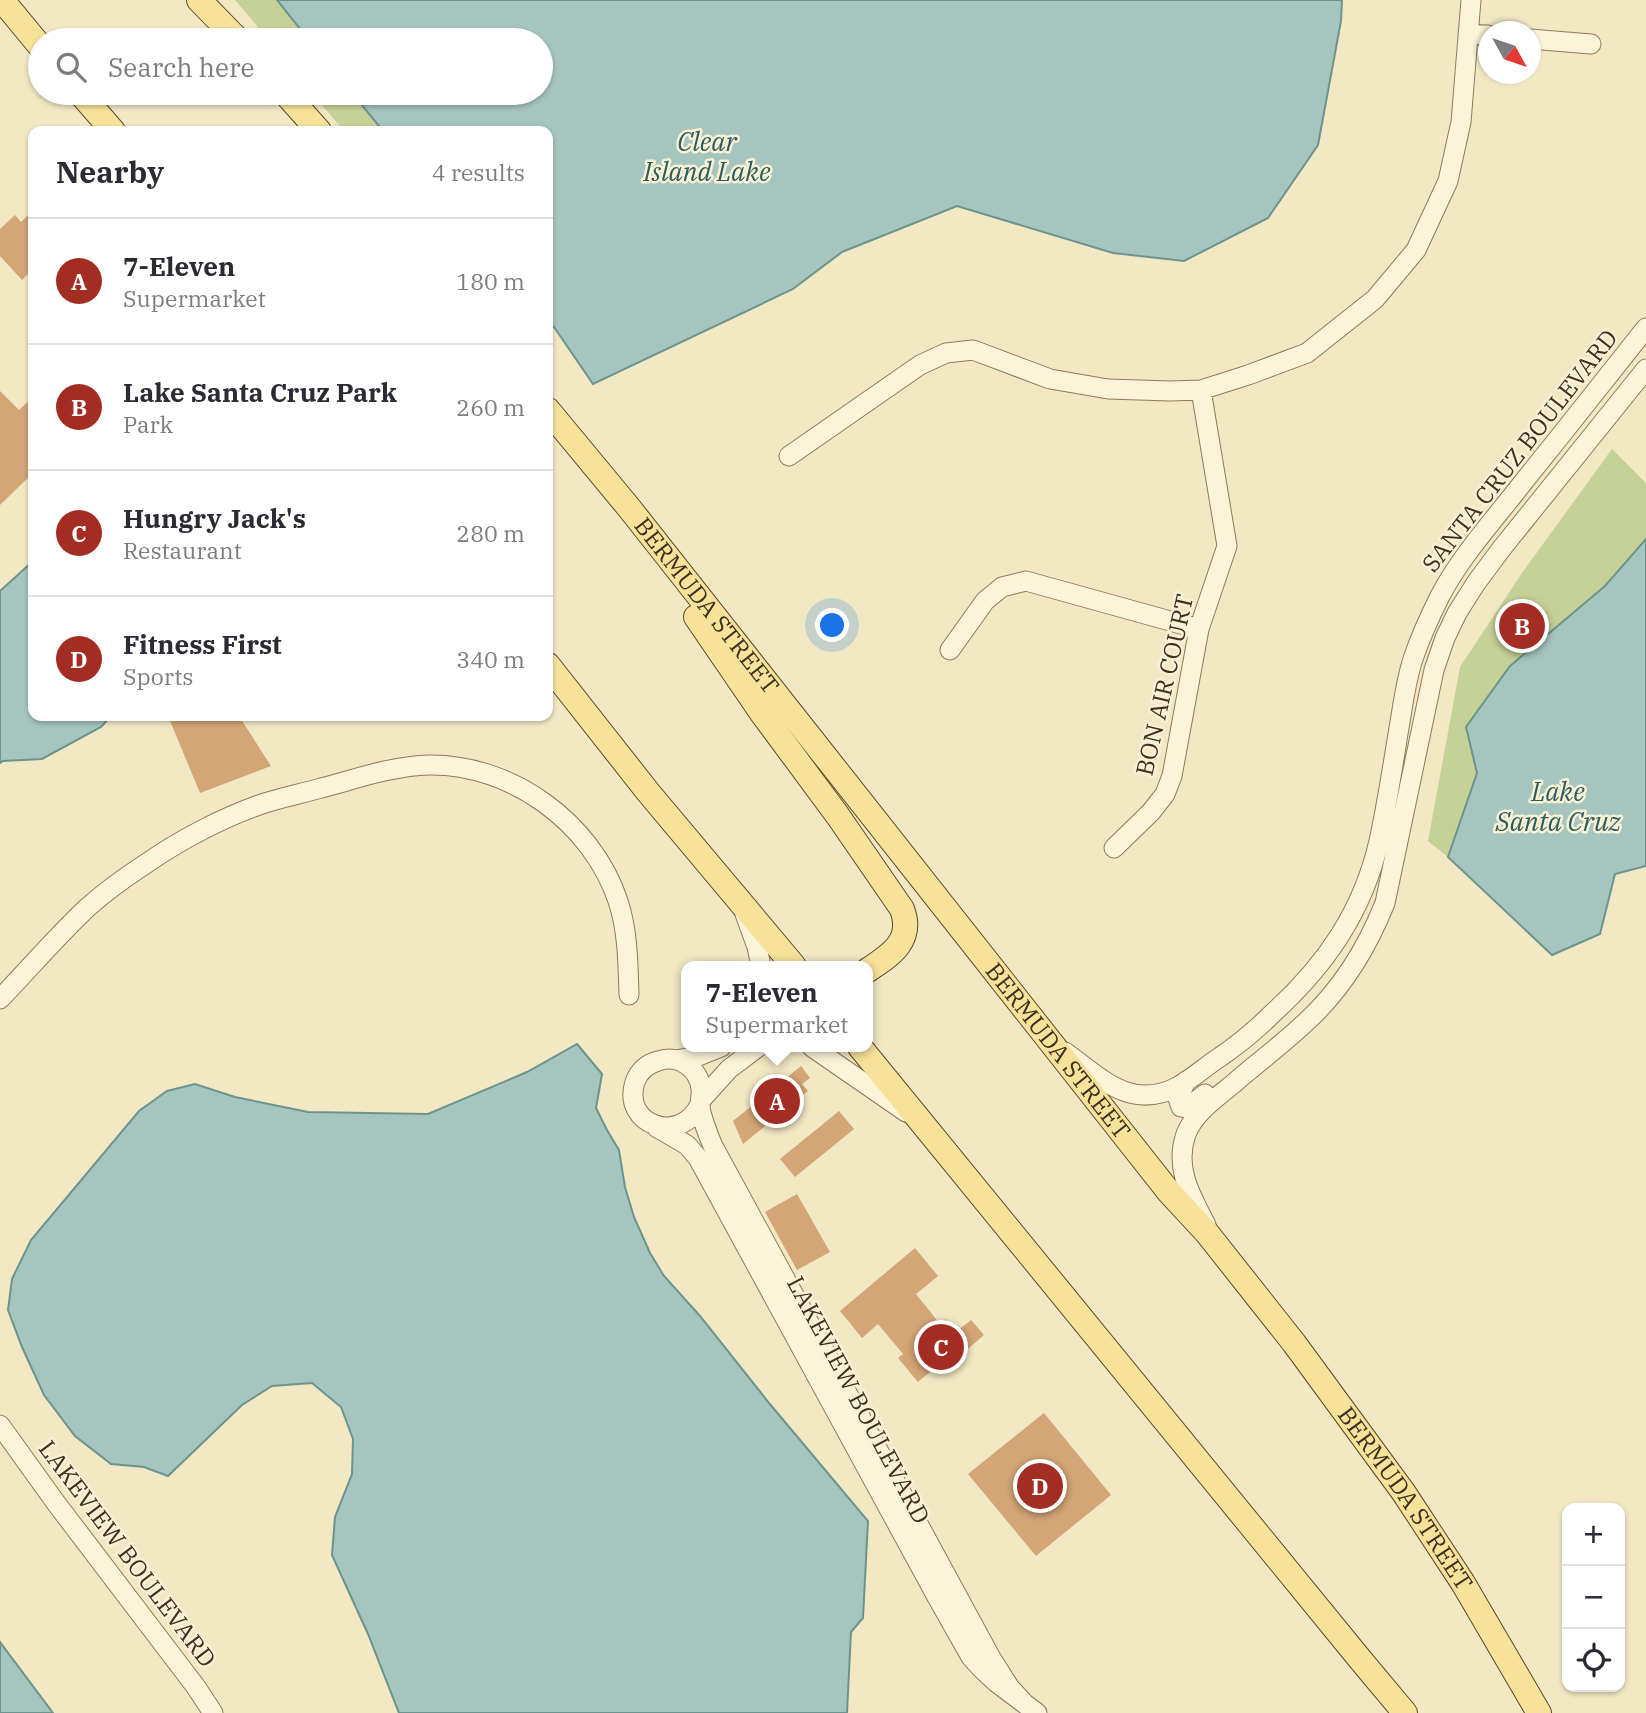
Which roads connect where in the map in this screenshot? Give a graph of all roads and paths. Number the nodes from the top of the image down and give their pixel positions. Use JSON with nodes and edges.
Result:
{"nodes":[{"id":1,"x":2,"y":0,"type":"edge"},
{"id":2,"x":199,"y":0,"type":"edge"},
{"id":3,"x":1471,"y":0,"type":"edge"},
{"id":4,"x":226,"y":28,"type":"edge"},
{"id":5,"x":28,"y":31,"type":"edge"},
{"id":6,"x":1468,"y":34,"type":"junction"},
{"id":7,"x":1478,"y":34,"type":"edge"},
{"id":8,"x":1541,"y":40,"type":"edge"},
{"id":9,"x":1591,"y":44,"type":"dead end"},
{"id":10,"x":90,"y":105,"type":"edge"},
{"id":11,"x":296,"y":105,"type":"edge"},
{"id":12,"x":109,"y":126,"type":"edge"},
{"id":13,"x":315,"y":126,"type":"edge"},
{"id":14,"x":1646,"y":328,"type":"edge"},
{"id":15,"x":1646,"y":369,"type":"edge"},
{"id":16,"x":1201,"y":390,"type":"junction"},
{"id":17,"x":553,"y":416,"type":"edge"},
{"id":18,"x":789,"y":456,"type":"dead end"},
{"id":19,"x":630,"y":509,"type":"junction"},
{"id":20,"x":1199,"y":629,"type":"junction"},
{"id":21,"x":950,"y":650,"type":"dead end"},
{"id":22,"x":553,"y":671,"type":"edge"},
{"id":23,"x":1114,"y":848,"type":"dead end"},
{"id":24,"x":740,"y":901,"type":"junction"},
{"id":25,"x":1334,"y":946,"type":"junction"},
{"id":26,"x":760,"y":961,"type":"edge"},
{"id":27,"x":790,"y":961,"type":"edge"},
{"id":28,"x":1357,"y":961,"type":"junction"},
{"id":29,"x":873,"y":967,"type":"edge"},
{"id":30,"x":629,"y":995,"type":"dead end"},
{"id":31,"x":0,"y":999,"type":"edge"},
{"id":32,"x":1051,"y":1042,"type":"junction"},
{"id":33,"x":1276,"y":1048,"type":"junction"},
{"id":34,"x":708,"y":1052,"type":"edge"},
{"id":35,"x":751,"y":1052,"type":"edge"},
{"id":36,"x":818,"y":1052,"type":"edge"},
{"id":37,"x":864,"y":1052,"type":"edge"},
{"id":38,"x":676,"y":1060,"type":"junction"},
{"id":39,"x":1186,"y":1081,"type":"junction"},
{"id":40,"x":701,"y":1102,"type":"junction"},
{"id":41,"x":649,"y":1122,"type":"junction"},
{"id":42,"x":925,"y":1125,"type":"junction"},
{"id":43,"x":715,"y":1188,"type":"junction"},
{"id":44,"x":740,"y":1195,"type":"junction"},
{"id":45,"x":1215,"y":1242,"type":"junction"},
{"id":46,"x":794,"y":1314,"type":"junction"},
{"id":47,"x":0,"y":1425,"type":"edge"},
{"id":48,"x":1030,"y":1708,"type":"edge"},
{"id":49,"x":213,"y":1713,"type":"edge"},
{"id":50,"x":1405,"y":1713,"type":"edge"},
{"id":51,"x":1539,"y":1713,"type":"edge"}],
"edges":[{"from":1,"to":5,"type":"main road"},
{"from":2,"to":4,"type":"main road"},
{"from":3,"to":6,"type":"street"},
{"from":6,"to":7,"type":"street"},
{"from":6,"to":16,"type":"street"},
{"from":8,"to":9,"type":"street"},
{"from":10,"to":12,"type":"main road"},
{"from":11,"to":13,"type":"main road"},
{"from":14,"to":25,"type":"street","name":"SANTA CRUZ BOULEVARD"},
{"from":15,"to":28,"type":"street","name":"SANTA CRUZ BOULEVARD"},
{"from":16,"to":18,"type":"street"},
{"from":16,"to":20,"type":"street","name":"BON AIR COURT"},
{"from":17,"to":19,"type":"main road","name":"BERMUDA STREET"},
{"from":19,"to":29,"type":"main road"},
{"from":19,"to":32,"type":"main road","name":"BERMUDA STREET"},
{"from":20,"to":21,"type":"street"},
{"from":20,"to":23,"type":"street","name":"BON AIR COURT"},
{"from":22,"to":24,"type":"main road"},
{"from":24,"to":26,"type":"street"},
{"from":24,"to":27,"type":"main road"},
{"from":25,"to":28,"type":"street"},
{"from":25,"to":39,"type":"street","name":"SANTA CRUZ BOULEVARD"},
{"from":28,"to":33,"type":"street","name":"SANTA CRUZ BOULEVARD"},
{"from":30,"to":31,"type":"street"},
{"from":32,"to":39,"type":"street","name":"SANTA CRUZ BOULEVARD"},
{"from":32,"to":45,"type":"main road","name":"BERMUDA STREET"},
{"from":33,"to":39,"type":"street"},
{"from":33,"to":45,"type":"street","name":"SANTA CRUZ BOULEVARD"},
{"from":34,"to":38,"type":"street"},
{"from":35,"to":40,"type":"street"},
{"from":36,"to":42,"type":"street"},
{"from":37,"to":42,"type":"main road"},
{"from":38,"to":40,"type":"street"},
{"from":38,"to":41,"type":"street"},
{"from":40,"to":41,"type":"street"},
{"from":40,"to":44,"type":"street","name":"LAKEVIEW BOULEVARD"},
{"from":41,"to":43,"type":"street","name":"LAKEVIEW BOULEVARD"},
{"from":42,"to":50,"type":"main road"},
{"from":43,"to":44,"type":"street"},
{"from":43,"to":46,"type":"street","name":"LAKEVIEW BOULEVARD"},
{"from":44,"to":46,"type":"street","name":"LAKEVIEW BOULEVARD"},
{"from":45,"to":51,"type":"main road","name":"BERMUDA STREET"},
{"from":46,"to":48,"type":"street","name":"LAKEVIEW BOULEVARD"},
{"from":47,"to":49,"type":"street","name":"LAKEVIEW BOULEVARD"}]}
